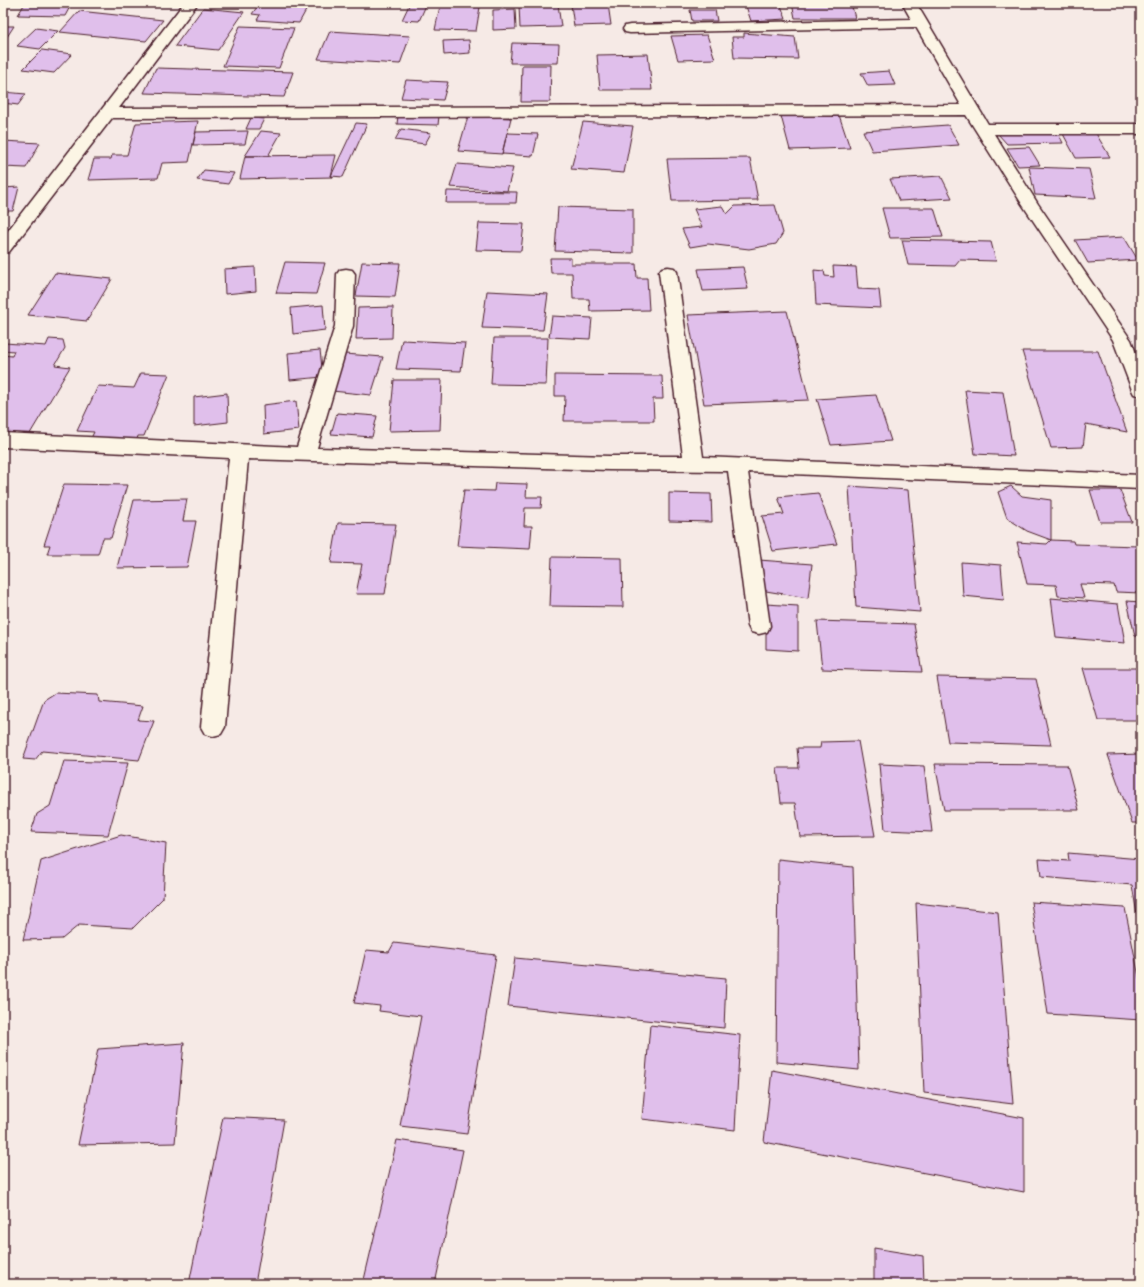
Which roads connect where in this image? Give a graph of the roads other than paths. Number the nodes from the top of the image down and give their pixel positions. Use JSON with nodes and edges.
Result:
{"nodes":[{"id":1,"x":192,"y":3,"type":"edge"},
{"id":2,"x":909,"y":3,"type":"edge"},
{"id":3,"x":921,"y":23,"type":"junction"},
{"id":4,"x":630,"y":29,"type":"dead end"},
{"id":5,"x":971,"y":110,"type":"junction"},
{"id":6,"x":108,"y":113,"type":"junction"},
{"id":7,"x":1141,"y":129,"type":"edge"},
{"id":8,"x":984,"y":130,"type":"junction"},
{"id":9,"x":3,"y":248,"type":"edge"},
{"id":10,"x":668,"y":272,"type":"dead end"},
{"id":11,"x":346,"y":274,"type":"dead end"},
{"id":12,"x":1141,"y":390,"type":"edge"},
{"id":13,"x":3,"y":440,"type":"edge"},
{"id":14,"x":239,"y":452,"type":"junction"},
{"id":15,"x":305,"y":454,"type":"junction"},
{"id":16,"x":694,"y":463,"type":"junction"},
{"id":17,"x":737,"y":465,"type":"junction"},
{"id":18,"x":1141,"y":482,"type":"edge"},
{"id":19,"x":759,"y":626,"type":"dead end"},
{"id":20,"x":213,"y":727,"type":"dead end"}],
"edges":[{"from":1,"to":6,"type":"street"},
{"from":2,"to":3,"type":"street"},
{"from":3,"to":4,"type":"street"},
{"from":3,"to":5,"type":"street"},
{"from":5,"to":6,"type":"street"},
{"from":5,"to":8,"type":"street"},
{"from":6,"to":9,"type":"street"},
{"from":7,"to":8,"type":"street"},
{"from":8,"to":12,"type":"street"},
{"from":10,"to":16,"type":"street"},
{"from":11,"to":15,"type":"street"},
{"from":13,"to":14,"type":"street"},
{"from":14,"to":15,"type":"street"},
{"from":14,"to":20,"type":"street"},
{"from":15,"to":16,"type":"street"},
{"from":16,"to":17,"type":"street"},
{"from":17,"to":18,"type":"street"},
{"from":17,"to":19,"type":"street"}]}
